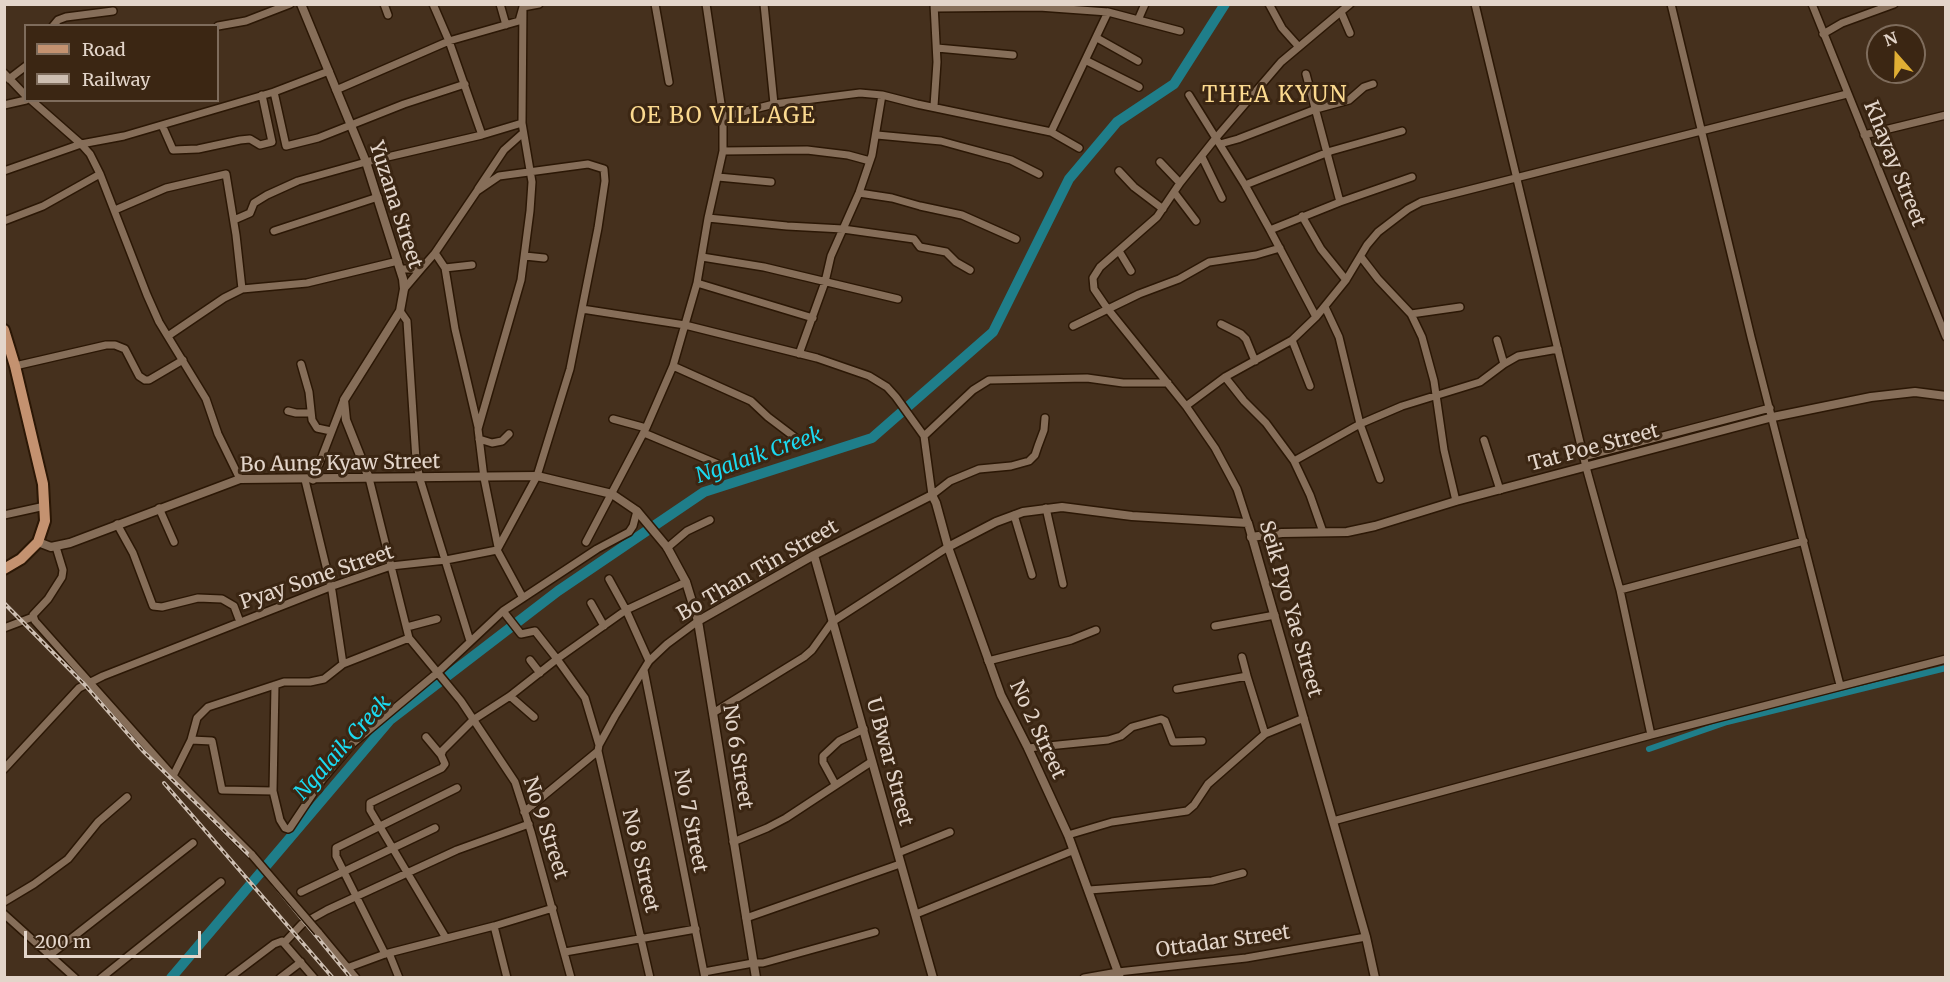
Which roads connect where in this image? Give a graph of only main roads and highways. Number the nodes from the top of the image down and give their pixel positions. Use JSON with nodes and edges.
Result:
{"nodes":[{"id":1,"x":4,"y":330,"type":"edge"},
{"id":2,"x":4,"y":569,"type":"edge"}],
"edges":[{"from":1,"to":2,"type":"main road"}]}
